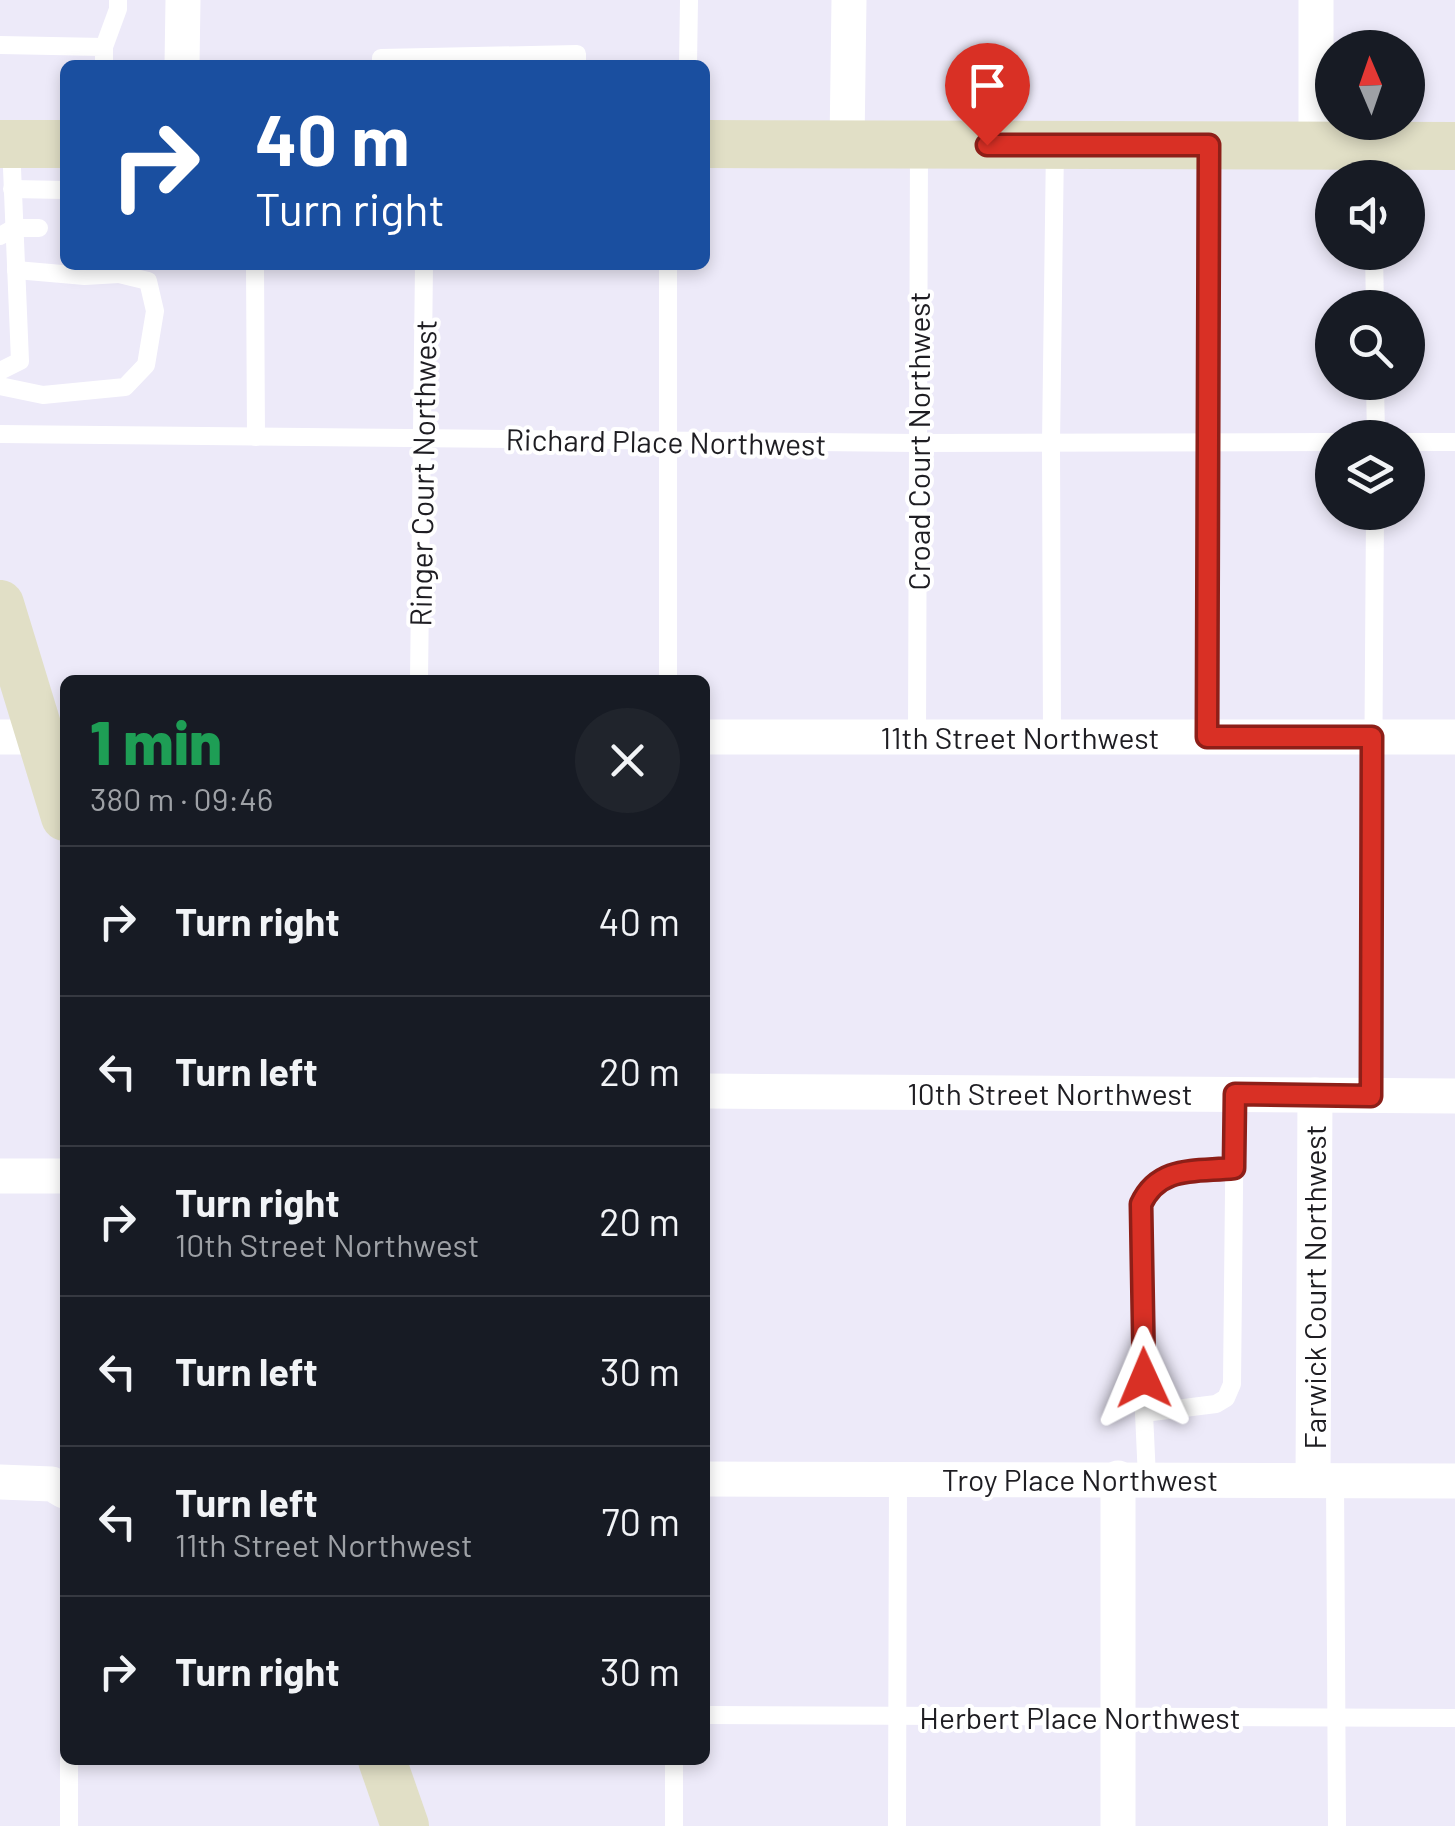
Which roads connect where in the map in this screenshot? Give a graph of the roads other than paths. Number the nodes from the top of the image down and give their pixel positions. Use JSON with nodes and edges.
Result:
{"nodes":[{"id":1,"x":118,"y":0,"type":"edge"},
{"id":2,"x":183,"y":0,"type":"edge"},
{"id":3,"x":689,"y":0,"type":"edge"},
{"id":4,"x":849,"y":0,"type":"edge"},
{"id":5,"x":1316,"y":0,"type":"edge"},
{"id":6,"x":0,"y":45,"type":"edge"},
{"id":7,"x":104,"y":56,"type":"edge"},
{"id":8,"x":182,"y":60,"type":"edge"},
{"id":9,"x":381,"y":60,"type":"edge"},
{"id":10,"x":578,"y":60,"type":"edge"},
{"id":11,"x":688,"y":60,"type":"edge"},
{"id":12,"x":710,"y":144,"type":"edge"},
{"id":13,"x":847,"y":144,"type":"junction"},
{"id":14,"x":60,"y":145,"type":"edge"},
{"id":15,"x":919,"y":145,"type":"junction"},
{"id":16,"x":1055,"y":145,"type":"junction"},
{"id":17,"x":1209,"y":145,"type":"junction"},
{"id":18,"x":1316,"y":146,"type":"junction"},
{"id":19,"x":1455,"y":146,"type":"edge"},
{"id":20,"x":8,"y":159,"type":"edge"},
{"id":21,"x":60,"y":187,"type":"edge"},
{"id":22,"x":39,"y":228,"type":"dead end"},
{"id":23,"x":7,"y":232,"type":"edge"},
{"id":24,"x":16,"y":270,"type":"junction"},
{"id":25,"x":119,"y":270,"type":"edge"},
{"id":26,"x":255,"y":270,"type":"edge"},
{"id":27,"x":424,"y":270,"type":"edge"},
{"id":28,"x":668,"y":270,"type":"edge"},
{"id":29,"x":0,"y":371,"type":"edge"},
{"id":30,"x":0,"y":386,"type":"edge"},
{"id":31,"x":0,"y":434,"type":"edge"},
{"id":32,"x":256,"y":437,"type":"junction"},
{"id":33,"x":424,"y":438,"type":"junction"},
{"id":34,"x":667,"y":442,"type":"junction"},
{"id":35,"x":1209,"y":442,"type":"junction"},
{"id":36,"x":1315,"y":442,"type":"edge"},
{"id":37,"x":1425,"y":442,"type":"edge"},
{"id":38,"x":1455,"y":442,"type":"edge"},
{"id":39,"x":918,"y":443,"type":"junction"},
{"id":40,"x":1051,"y":443,"type":"junction"},
{"id":41,"x":1375,"y":530,"type":"edge"},
{"id":42,"x":0,"y":604,"type":"edge"},
{"id":43,"x":419,"y":675,"type":"edge"},
{"id":44,"x":668,"y":675,"type":"edge"},
{"id":45,"x":35,"y":737,"type":"edge"},
{"id":46,"x":710,"y":737,"type":"edge"},
{"id":47,"x":917,"y":737,"type":"junction"},
{"id":48,"x":1052,"y":737,"type":"junction"},
{"id":49,"x":1207,"y":737,"type":"junction"},
{"id":50,"x":1372,"y":737,"type":"junction"},
{"id":51,"x":1455,"y":738,"type":"edge"},
{"id":52,"x":60,"y":804,"type":"edge"},
{"id":53,"x":710,"y":1091,"type":"edge"},
{"id":54,"x":1235,"y":1094,"type":"junction"},
{"id":55,"x":1315,"y":1095,"type":"junction"},
{"id":56,"x":1371,"y":1096,"type":"junction"},
{"id":57,"x":1455,"y":1096,"type":"edge"},
{"id":58,"x":1234,"y":1168,"type":"junction"},
{"id":59,"x":0,"y":1176,"type":"edge"},
{"id":60,"x":60,"y":1176,"type":"edge"},
{"id":61,"x":1144,"y":1413,"type":"junction"},
{"id":62,"x":898,"y":1478,"type":"junction"},
{"id":63,"x":1132,"y":1478,"type":"junction"},
{"id":64,"x":710,"y":1479,"type":"edge"},
{"id":65,"x":1324,"y":1480,"type":"junction"},
{"id":66,"x":1455,"y":1481,"type":"edge"},
{"id":67,"x":0,"y":1482,"type":"edge"},
{"id":68,"x":60,"y":1489,"type":"edge"},
{"id":69,"x":710,"y":1715,"type":"edge"},
{"id":70,"x":897,"y":1716,"type":"junction"},
{"id":71,"x":1117,"y":1716,"type":"junction"},
{"id":72,"x":1336,"y":1718,"type":"junction"},
{"id":73,"x":1455,"y":1718,"type":"edge"},
{"id":74,"x":69,"y":1765,"type":"edge"},
{"id":75,"x":384,"y":1765,"type":"edge"},
{"id":76,"x":674,"y":1765,"type":"edge"},
{"id":77,"x":70,"y":1826,"type":"edge"},
{"id":78,"x":405,"y":1826,"type":"edge"},
{"id":79,"x":674,"y":1826,"type":"edge"},
{"id":80,"x":897,"y":1826,"type":"edge"},
{"id":81,"x":1118,"y":1826,"type":"edge"},
{"id":82,"x":1337,"y":1826,"type":"edge"}],
"edges":[{"from":1,"to":7,"type":"lane"},
{"from":2,"to":8,"type":"street"},
{"from":3,"to":11,"type":"lane"},
{"from":4,"to":13,"type":"street"},
{"from":5,"to":18,"type":"street"},
{"from":6,"to":7,"type":"lane"},
{"from":9,"to":10,"type":"lane"},
{"from":12,"to":13,"type":"main road"},
{"from":13,"to":15,"type":"main road"},
{"from":14,"to":20,"type":"main road"},
{"from":15,"to":16,"type":"main road"},
{"from":15,"to":39,"type":"lane","name":"Croad Court Northwest"},
{"from":16,"to":17,"type":"main road"},
{"from":16,"to":40,"type":"lane"},
{"from":17,"to":18,"type":"main road"},
{"from":17,"to":35,"type":"lane"},
{"from":18,"to":19,"type":"main road"},
{"from":20,"to":21,"type":"lane"},
{"from":20,"to":23,"type":"lane"},
{"from":22,"to":23,"type":"lane"},
{"from":23,"to":24,"type":"lane"},
{"from":24,"to":25,"type":"lane"},
{"from":24,"to":29,"type":"lane"},
{"from":25,"to":30,"type":"lane"},
{"from":26,"to":32,"type":"lane"},
{"from":27,"to":33,"type":"lane","name":"Ringer Court Northwest"},
{"from":28,"to":34,"type":"lane"},
{"from":31,"to":32,"type":"lane","name":"Richard Place Northwest"},
{"from":32,"to":33,"type":"lane","name":"Richard Place Northwest"},
{"from":33,"to":34,"type":"lane","name":"Richard Place Northwest"},
{"from":33,"to":43,"type":"lane","name":"Ringer Court Northwest"},
{"from":34,"to":39,"type":"lane","name":"Richard Place Northwest"},
{"from":34,"to":44,"type":"lane"},
{"from":35,"to":36,"type":"lane","name":"Richard Place Northwest"},
{"from":35,"to":40,"type":"lane","name":"Richard Place Northwest"},
{"from":35,"to":49,"type":"lane"},
{"from":37,"to":38,"type":"lane"},
{"from":39,"to":40,"type":"lane","name":"Richard Place Northwest"},
{"from":39,"to":47,"type":"lane","name":"Croad Court Northwest"},
{"from":40,"to":48,"type":"lane"},
{"from":41,"to":50,"type":"lane"},
{"from":42,"to":45,"type":"main road"},
{"from":45,"to":52,"type":"main road"},
{"from":46,"to":47,"type":"street","name":"11th Street Northwest"},
{"from":47,"to":48,"type":"street","name":"11th Street Northwest"},
{"from":48,"to":49,"type":"street","name":"11th Street Northwest"},
{"from":49,"to":50,"type":"street","name":"11th Street Northwest"},
{"from":50,"to":51,"type":"street","name":"11th Street Northwest"},
{"from":50,"to":56,"type":"lane"},
{"from":53,"to":54,"type":"street","name":"10th Street Northwest"},
{"from":54,"to":55,"type":"street","name":"10th Street Northwest"},
{"from":54,"to":58,"type":"lane"},
{"from":55,"to":56,"type":"street","name":"10th Street Northwest"},
{"from":55,"to":65,"type":"street","name":"Farwick Court Northwest"},
{"from":56,"to":57,"type":"street","name":"10th Street Northwest"},
{"from":58,"to":61,"type":"lane"},
{"from":58,"to":61,"type":"lane"},
{"from":59,"to":60,"type":"street"},
{"from":61,"to":63,"type":"lane"},
{"from":62,"to":63,"type":"street","name":"Troy Place Northwest"},
{"from":62,"to":64,"type":"street","name":"Troy Place Northwest"},
{"from":62,"to":70,"type":"lane"},
{"from":63,"to":65,"type":"street","name":"Troy Place Northwest"},
{"from":63,"to":71,"type":"street"},
{"from":65,"to":66,"type":"street","name":"Troy Place Northwest"},
{"from":65,"to":72,"type":"lane","name":"Farwick Court Northwest"},
{"from":67,"to":68,"type":"street"},
{"from":69,"to":70,"type":"lane","name":"Herbert Place Northwest"},
{"from":70,"to":71,"type":"lane","name":"Herbert Place Northwest"},
{"from":70,"to":80,"type":"lane"},
{"from":71,"to":72,"type":"lane","name":"Herbert Place Northwest"},
{"from":71,"to":81,"type":"street"},
{"from":72,"to":73,"type":"lane","name":"Herbert Place Northwest"},
{"from":72,"to":82,"type":"lane","name":"Farwick Court Northwest"},
{"from":74,"to":77,"type":"lane"},
{"from":75,"to":78,"type":"main road"},
{"from":76,"to":79,"type":"lane"}]}
